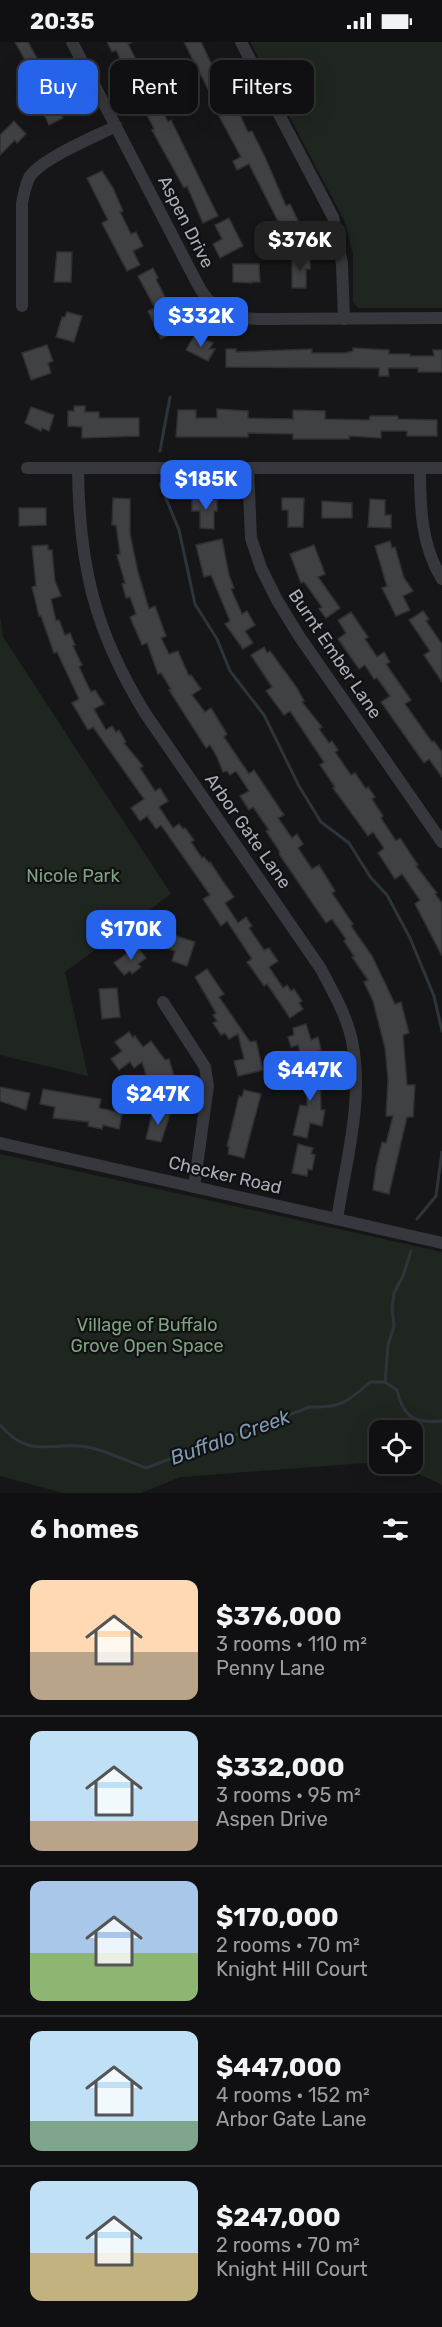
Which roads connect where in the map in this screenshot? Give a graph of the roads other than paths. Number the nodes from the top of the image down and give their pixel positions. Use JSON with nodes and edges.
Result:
{"nodes":[{"id":1,"x":72,"y":42,"type":"edge"},
{"id":2,"x":241,"y":42,"type":"edge"},
{"id":3,"x":116,"y":126,"type":"junction"},
{"id":4,"x":22,"y":306,"type":"dead end"},
{"id":5,"x":344,"y":318,"type":"junction"},
{"id":6,"x":442,"y":318,"type":"edge"},
{"id":7,"x":27,"y":468,"type":"dead end"},
{"id":8,"x":78,"y":468,"type":"junction"},
{"id":9,"x":248,"y":468,"type":"junction"},
{"id":10,"x":420,"y":468,"type":"junction"},
{"id":11,"x":442,"y":468,"type":"edge"},
{"id":12,"x":442,"y":579,"type":"edge"},
{"id":13,"x":442,"y":842,"type":"edge"},
{"id":14,"x":163,"y":1002,"type":"dead end"},
{"id":15,"x":0,"y":1143,"type":"edge"},
{"id":16,"x":194,"y":1187,"type":"junction"},
{"id":17,"x":337,"y":1219,"type":"junction"},
{"id":18,"x":442,"y":1243,"type":"edge"}],
"edges":[{"from":1,"to":3,"type":"street","name":"Aspen Drive"},
{"from":2,"to":5,"type":"street"},
{"from":3,"to":4,"type":"street"},
{"from":3,"to":5,"type":"street","name":"Aspen Drive"},
{"from":5,"to":6,"type":"street","name":"Aspen Drive"},
{"from":7,"to":8,"type":"street"},
{"from":8,"to":9,"type":"street"},
{"from":8,"to":17,"type":"street","name":"Arbor Gate Lane"},
{"from":9,"to":10,"type":"street"},
{"from":9,"to":13,"type":"street","name":"Burnt Ember Lane"},
{"from":10,"to":11,"type":"street"},
{"from":10,"to":12,"type":"street"},
{"from":14,"to":16,"type":"street"},
{"from":15,"to":16,"type":"street","name":"Checker Road"},
{"from":16,"to":17,"type":"street","name":"Checker Road"},
{"from":17,"to":18,"type":"street","name":"Checker Road"}]}
